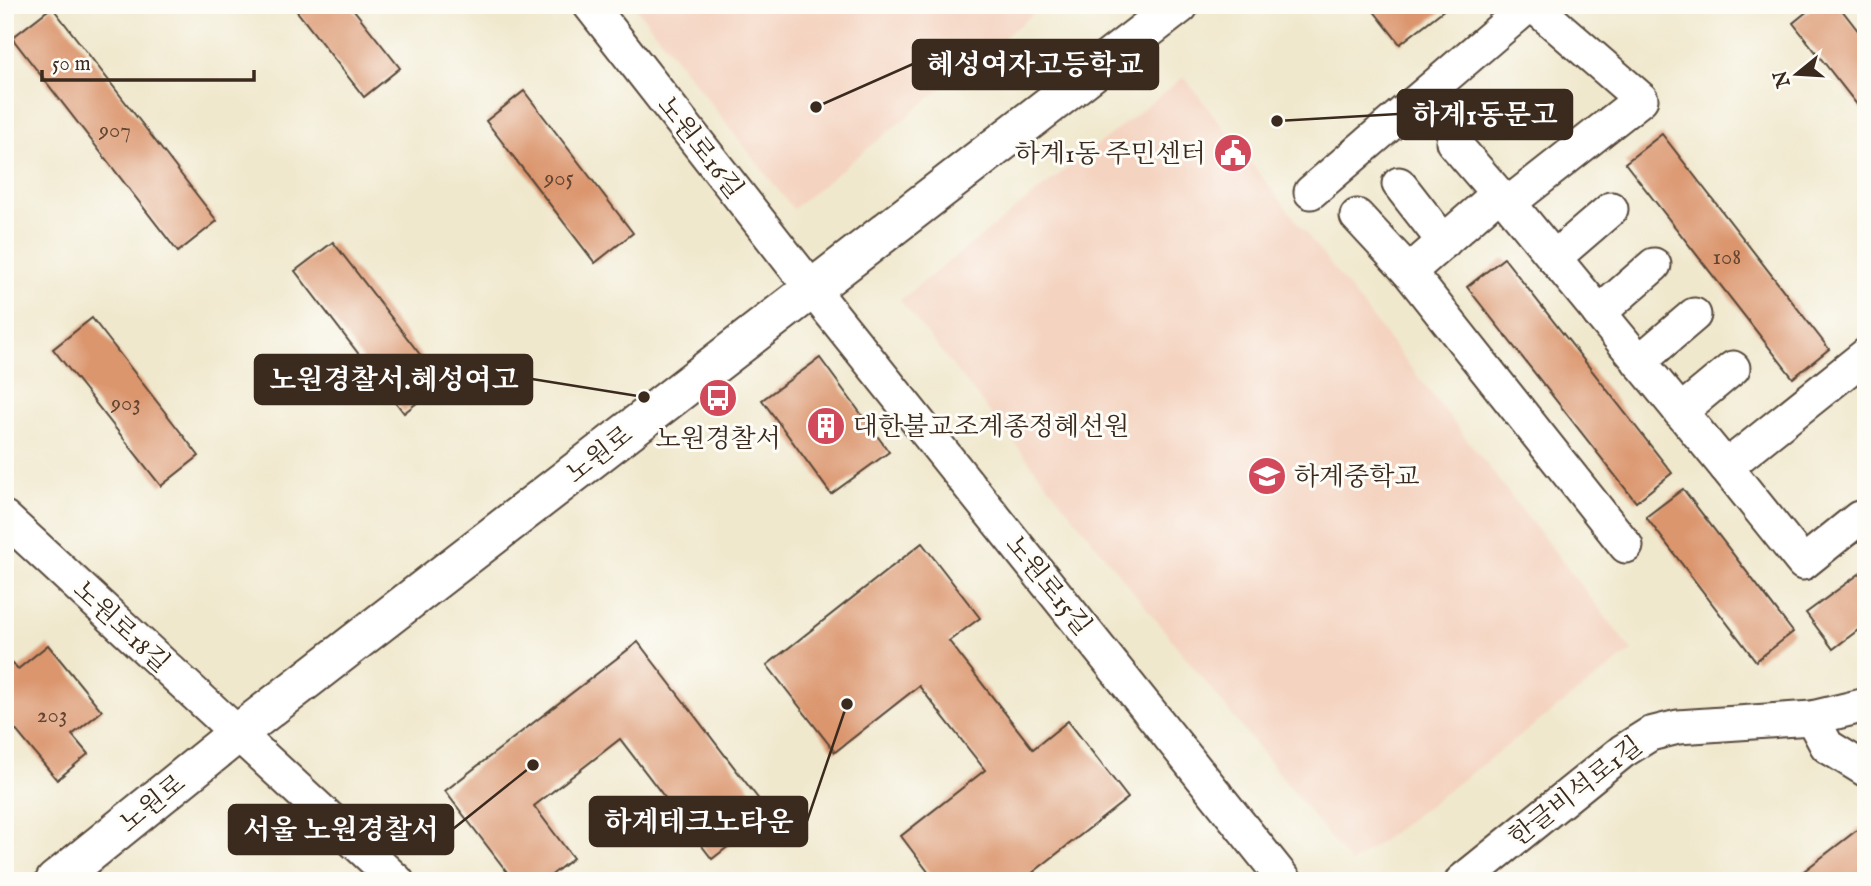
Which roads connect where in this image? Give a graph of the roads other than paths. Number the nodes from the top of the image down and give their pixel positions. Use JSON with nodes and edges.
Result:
{"nodes":[{"id":1,"x":590,"y":5,"type":"edge"},
{"id":2,"x":1179,"y":5,"type":"edge"},
{"id":3,"x":1531,"y":5,"type":"edge"},
{"id":4,"x":1453,"y":142,"type":"dead end"},
{"id":5,"x":1399,"y":184,"type":"dead end"},
{"id":6,"x":1311,"y":192,"type":"dead end"},
{"id":7,"x":1504,"y":199,"type":"junction"},
{"id":8,"x":1611,"y":209,"type":"dead end"},
{"id":9,"x":1357,"y":216,"type":"dead end"},
{"id":10,"x":1444,"y":242,"type":"junction"},
{"id":11,"x":1554,"y":258,"type":"junction"},
{"id":12,"x":1654,"y":265,"type":"dead end"},
{"id":13,"x":1409,"y":272,"type":"junction"},
{"id":14,"x":812,"y":289,"type":"junction"},
{"id":15,"x":1599,"y":313,"type":"junction"},
{"id":16,"x":1694,"y":314,"type":"dead end"},
{"id":17,"x":1866,"y":355,"type":"edge"},
{"id":18,"x":1639,"y":362,"type":"junction"},
{"id":19,"x":1733,"y":368,"type":"dead end"},
{"id":20,"x":1680,"y":412,"type":"junction"},
{"id":21,"x":1736,"y":459,"type":"junction"},
{"id":22,"x":5,"y":518,"type":"edge"},
{"id":23,"x":1859,"y":518,"type":"dead end"},
{"id":24,"x":1626,"y":546,"type":"dead end"},
{"id":25,"x":1866,"y":705,"type":"edge"},
{"id":26,"x":1812,"y":718,"type":"junction"},
{"id":27,"x":238,"y":733,"type":"junction"},
{"id":28,"x":1866,"y":770,"type":"edge"},
{"id":29,"x":55,"y":881,"type":"edge"},
{"id":30,"x":397,"y":881,"type":"edge"},
{"id":31,"x":1285,"y":881,"type":"edge"},
{"id":32,"x":1462,"y":881,"type":"edge"}],
"edges":[{"from":1,"to":14,"type":"street","name":"노원로16길"},
{"from":2,"to":14,"type":"main road","name":"노원로"},
{"from":3,"to":6,"type":"street"},
{"from":3,"to":7,"type":"street"},
{"from":4,"to":7,"type":"street"},
{"from":5,"to":10,"type":"street"},
{"from":7,"to":10,"type":"street"},
{"from":7,"to":11,"type":"street"},
{"from":8,"to":11,"type":"street"},
{"from":9,"to":13,"type":"street"},
{"from":10,"to":13,"type":"street"},
{"from":11,"to":15,"type":"street"},
{"from":12,"to":15,"type":"street"},
{"from":13,"to":24,"type":"street"},
{"from":14,"to":27,"type":"main road","name":"노원로"},
{"from":14,"to":31,"type":"street","name":"노원로15길"},
{"from":15,"to":18,"type":"street"},
{"from":16,"to":18,"type":"street"},
{"from":17,"to":21,"type":"street"},
{"from":18,"to":20,"type":"street"},
{"from":19,"to":20,"type":"street"},
{"from":20,"to":21,"type":"street"},
{"from":21,"to":23,"type":"street"},
{"from":22,"to":27,"type":"street","name":"노원로18길"},
{"from":25,"to":26,"type":"street","name":"한글비석로1길"},
{"from":26,"to":28,"type":"street"},
{"from":26,"to":32,"type":"street","name":"한글비석로1길"},
{"from":27,"to":29,"type":"main road","name":"노원로"},
{"from":27,"to":30,"type":"street","name":"노원로18길"}]}
